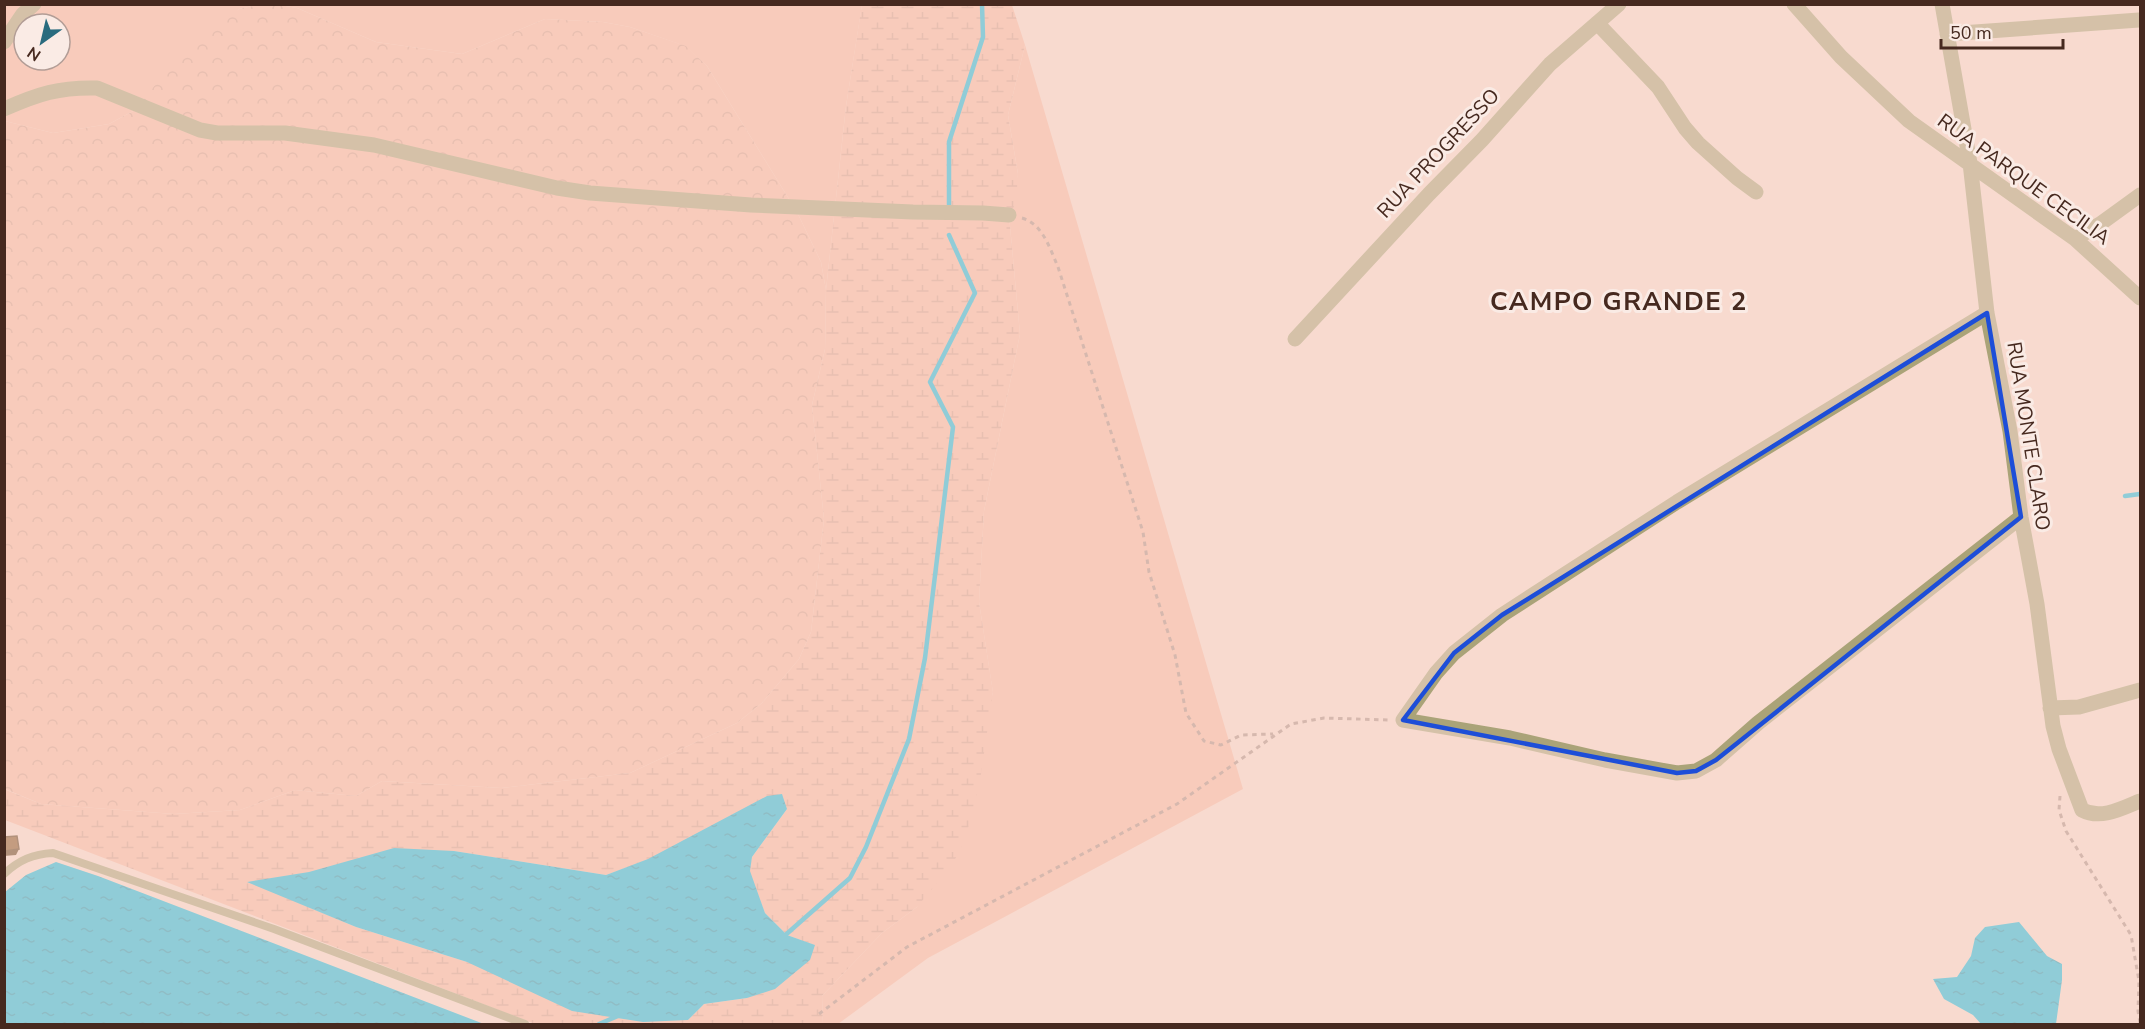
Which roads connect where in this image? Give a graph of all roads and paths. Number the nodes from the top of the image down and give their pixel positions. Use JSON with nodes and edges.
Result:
{"nodes":[{"id":1,"x":34,"y":4,"type":"edge"},
{"id":2,"x":1619,"y":4,"type":"edge"},
{"id":3,"x":1794,"y":4,"type":"edge"},
{"id":4,"x":1942,"y":4,"type":"edge"},
{"id":5,"x":2139,"y":20,"type":"dead end"},
{"id":6,"x":1597,"y":23,"type":"junction"},
{"id":7,"x":1947,"y":34,"type":"junction"},
{"id":8,"x":4,"y":42,"type":"edge"},
{"id":9,"x":4,"y":109,"type":"edge"},
{"id":10,"x":1970,"y":163,"type":"junction"},
{"id":11,"x":1756,"y":192,"type":"dead end"},
{"id":12,"x":2140,"y":195,"type":"edge"},
{"id":13,"x":1009,"y":215,"type":"joint"},
{"id":14,"x":2075,"y":239,"type":"junction"},
{"id":15,"x":2140,"y":298,"type":"edge"},
{"id":16,"x":1987,"y":313,"type":"junction"},
{"id":17,"x":1295,"y":339,"type":"dead end"},
{"id":18,"x":2021,"y":517,"type":"junction"},
{"id":19,"x":2140,"y":690,"type":"edge"},
{"id":20,"x":2050,"y":708,"type":"junction"},
{"id":21,"x":1403,"y":720,"type":"junction"},
{"id":22,"x":1274,"y":734,"type":"junction"},
{"id":23,"x":2060,"y":792,"type":"dead end"},
{"id":24,"x":2140,"y":801,"type":"edge"},
{"id":25,"x":4,"y":874,"type":"edge"},
{"id":26,"x":819,"y":1014,"type":"dead end"},
{"id":27,"x":2140,"y":1023,"type":"edge"},
{"id":28,"x":525,"y":1024,"type":"edge"}],
"edges":[{"from":1,"to":8,"type":"street"},
{"from":2,"to":6,"type":"street","name":"RUA PROGRESSO"},
{"from":3,"to":10,"type":"street","name":"RUA PARQUE CECILIA"},
{"from":4,"to":7,"type":"street","name":"RUA MONTE CLARO"},
{"from":5,"to":7,"type":"street"},
{"from":6,"to":11,"type":"street"},
{"from":6,"to":17,"type":"street","name":"RUA PROGRESSO"},
{"from":7,"to":10,"type":"street","name":"RUA MONTE CLARO"},
{"from":9,"to":13,"type":"street"},
{"from":10,"to":14,"type":"street","name":"RUA PARQUE CECILIA"},
{"from":10,"to":16,"type":"street","name":"RUA MONTE CLARO"},
{"from":12,"to":14,"type":"street"},
{"from":13,"to":22,"type":"path"},
{"from":14,"to":15,"type":"street","name":"RUA PARQUE CECILIA"},
{"from":16,"to":18,"type":"street","name":"RUA MONTE CLARO"},
{"from":16,"to":21,"type":"street"},
{"from":18,"to":20,"type":"street","name":"RUA MONTE CLARO"},
{"from":18,"to":21,"type":"street"},
{"from":19,"to":20,"type":"street"},
{"from":20,"to":24,"type":"street","name":"RUA MONTE CLARO"},
{"from":21,"to":22,"type":"path"},
{"from":22,"to":26,"type":"path"},
{"from":23,"to":27,"type":"path"},
{"from":25,"to":28,"type":"lane"}]}
